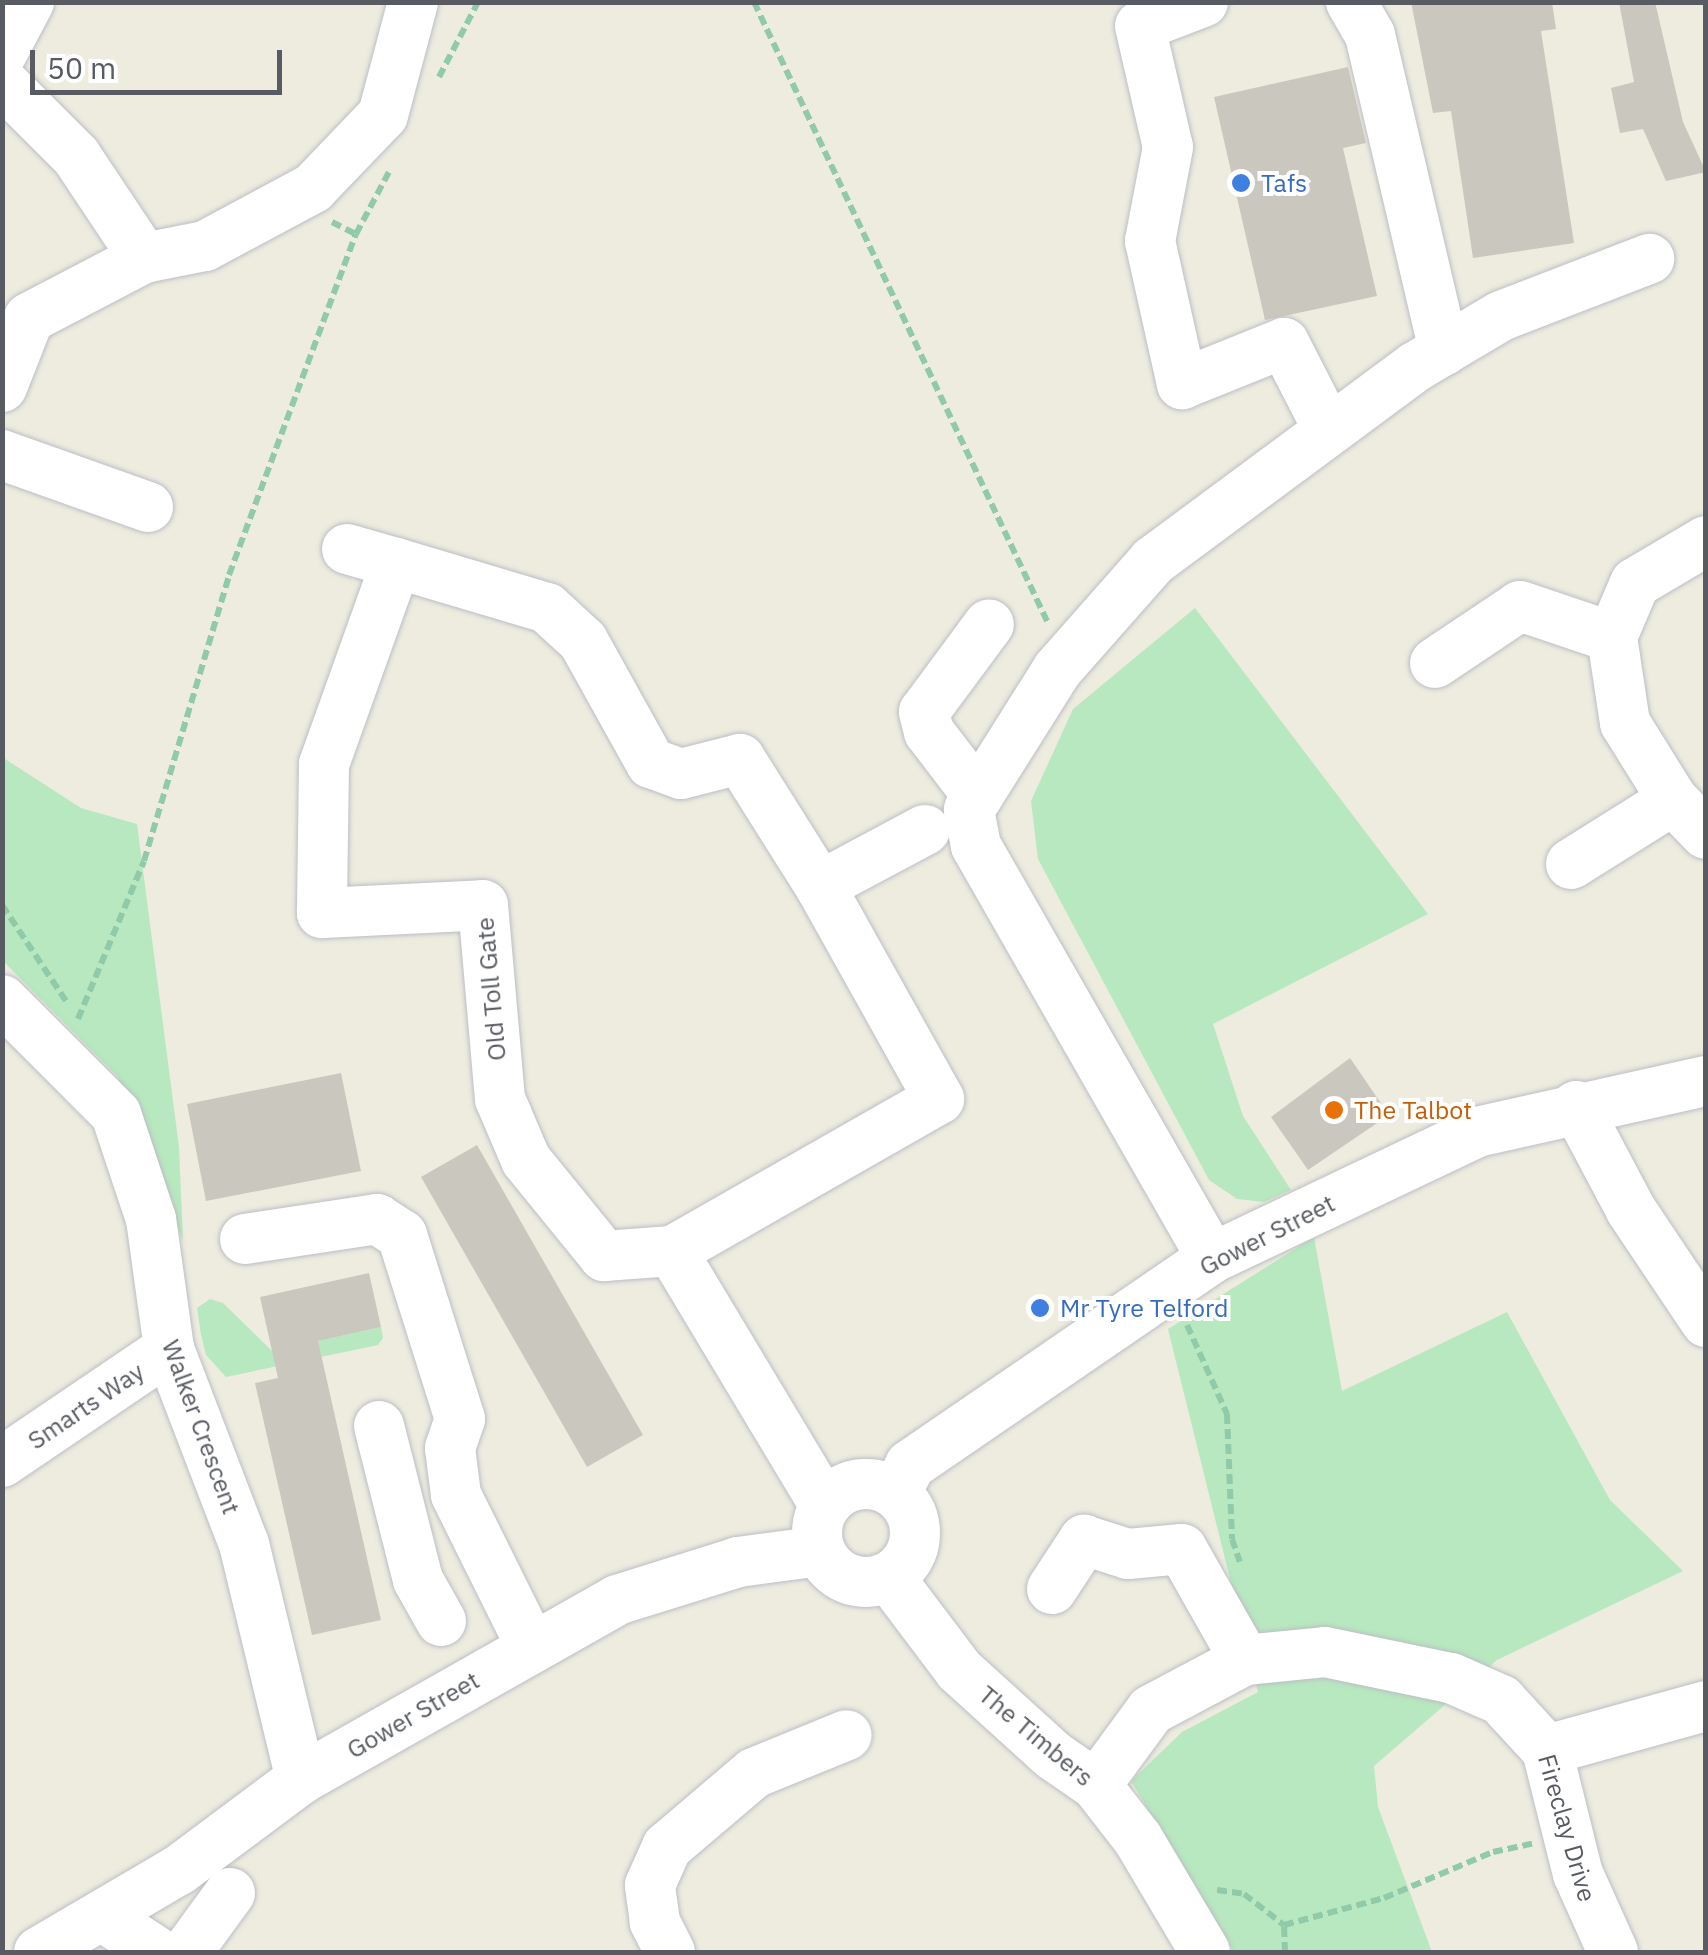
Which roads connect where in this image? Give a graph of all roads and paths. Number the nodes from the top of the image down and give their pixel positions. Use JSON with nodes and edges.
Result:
{"nodes":[{"id":1,"x":29,"y":2,"type":"edge"},
{"id":2,"x":413,"y":2,"type":"edge"},
{"id":3,"x":754,"y":2,"type":"edge"},
{"id":4,"x":1202,"y":2,"type":"edge"},
{"id":5,"x":1351,"y":2,"type":"edge"},
{"id":6,"x":2,"y":52,"type":"edge"},
{"id":7,"x":2,"y":82,"type":"edge"},
{"id":8,"x":356,"y":234,"type":"dead end"},
{"id":9,"x":144,"y":258,"type":"junction"},
{"id":10,"x":1649,"y":260,"type":"dead end"},
{"id":11,"x":1444,"y":350,"type":"junction"},
{"id":12,"x":2,"y":387,"type":"edge"},
{"id":13,"x":1327,"y":427,"type":"junction"},
{"id":14,"x":2,"y":455,"type":"edge"},
{"id":15,"x":148,"y":508,"type":"dead end"},
{"id":16,"x":1706,"y":541,"type":"edge"},
{"id":17,"x":347,"y":549,"type":"dead end"},
{"id":18,"x":396,"y":564,"type":"junction"},
{"id":19,"x":989,"y":624,"type":"dead end"},
{"id":20,"x":1612,"y":637,"type":"junction"},
{"id":21,"x":1066,"y":659,"type":"junction"},
{"id":22,"x":1435,"y":663,"type":"dead end"},
{"id":23,"x":978,"y":796,"type":"junction"},
{"id":24,"x":1689,"y":817,"type":"edge"},
{"id":25,"x":924,"y":830,"type":"dead end"},
{"id":26,"x":1571,"y":864,"type":"dead end"},
{"id":27,"x":820,"y":886,"type":"junction"},
{"id":28,"x":2,"y":905,"type":"edge"},
{"id":29,"x":35,"y":1030,"type":"edge"},
{"id":30,"x":1706,"y":1080,"type":"edge"},
{"id":31,"x":1576,"y":1106,"type":"junction"},
{"id":32,"x":245,"y":1239,"type":"dead end"},
{"id":33,"x":672,"y":1250,"type":"junction"},
{"id":34,"x":1212,"y":1258,"type":"junction"},
{"id":35,"x":1168,"y":1288,"type":"junction"},
{"id":36,"x":1706,"y":1322,"type":"edge"},
{"id":37,"x":169,"y":1349,"type":"junction"},
{"id":38,"x":379,"y":1426,"type":"dead end"},
{"id":39,"x":2,"y":1462,"type":"edge"},
{"id":40,"x":896,"y":1493,"type":"junction"},
{"id":41,"x":823,"y":1528,"type":"junction"},
{"id":42,"x":484,"y":1555,"type":"junction"},
{"id":43,"x":1245,"y":1574,"type":"dead end"},
{"id":44,"x":889,"y":1577,"type":"junction"},
{"id":45,"x":1052,"y":1590,"type":"dead end"},
{"id":46,"x":532,"y":1648,"type":"junction"},
{"id":47,"x":1245,"y":1660,"type":"junction"},
{"id":48,"x":1706,"y":1706,"type":"edge"},
{"id":49,"x":847,"y":1734,"type":"dead end"},
{"id":50,"x":1547,"y":1750,"type":"junction"},
{"id":51,"x":302,"y":1779,"type":"junction"},
{"id":52,"x":1096,"y":1785,"type":"junction"},
{"id":53,"x":1572,"y":1835,"type":"junction"},
{"id":54,"x":230,"y":1894,"type":"dead end"},
{"id":55,"x":1174,"y":1900,"type":"junction"},
{"id":56,"x":102,"y":1916,"type":"junction"},
{"id":57,"x":1284,"y":1926,"type":"junction"},
{"id":58,"x":662,"y":1937,"type":"edge"},
{"id":59,"x":40,"y":1952,"type":"edge"},
{"id":60,"x":156,"y":1952,"type":"edge"},
{"id":61,"x":187,"y":1952,"type":"edge"},
{"id":62,"x":1204,"y":1952,"type":"edge"},
{"id":63,"x":1284,"y":1952,"type":"edge"},
{"id":64,"x":1613,"y":1952,"type":"edge"}],
"edges":[{"from":1,"to":6,"type":"street"},
{"from":2,"to":9,"type":"street"},
{"from":3,"to":21,"type":"path"},
{"from":4,"to":13,"type":"street"},
{"from":5,"to":11,"type":"street"},
{"from":7,"to":9,"type":"street"},
{"from":8,"to":29,"type":"path"},
{"from":9,"to":12,"type":"street"},
{"from":10,"to":11,"type":"street"},
{"from":11,"to":13,"type":"street"},
{"from":13,"to":21,"type":"street"},
{"from":14,"to":15,"type":"street"},
{"from":16,"to":20,"type":"street"},
{"from":17,"to":18,"type":"street","name":"Old Toll Gate"},
{"from":18,"to":27,"type":"street","name":"Old Toll Gate"},
{"from":18,"to":33,"type":"street","name":"Old Toll Gate"},
{"from":19,"to":23,"type":"street"},
{"from":20,"to":22,"type":"street"},
{"from":20,"to":24,"type":"street"},
{"from":21,"to":23,"type":"street"},
{"from":23,"to":34,"type":"street"},
{"from":24,"to":26,"type":"street"},
{"from":25,"to":27,"type":"street"},
{"from":27,"to":33,"type":"street","name":"Old Toll Gate"},
{"from":28,"to":29,"type":"path"},
{"from":29,"to":37,"type":"street","name":"Walker Crescent"},
{"from":30,"to":31,"type":"street","name":"Gower Street"},
{"from":31,"to":34,"type":"street","name":"Gower Street"},
{"from":31,"to":36,"type":"street"},
{"from":32,"to":42,"type":"street"},
{"from":33,"to":41,"type":"street"},
{"from":34,"to":35,"type":"street","name":"Gower Street"},
{"from":35,"to":40,"type":"street","name":"Gower Street"},
{"from":35,"to":43,"type":"path"},
{"from":37,"to":39,"type":"street","name":"Smarts Way"},
{"from":37,"to":51,"type":"street","name":"Walker Crescent"},
{"from":38,"to":42,"type":"street"},
{"from":40,"to":41,"type":"street","name":"Gower Street"},
{"from":40,"to":44,"type":"street"},
{"from":41,"to":44,"type":"street"},
{"from":41,"to":46,"type":"street","name":"Gower Street"},
{"from":42,"to":46,"type":"street"},
{"from":44,"to":52,"type":"street","name":"The Timbers"},
{"from":45,"to":47,"type":"street"},
{"from":46,"to":51,"type":"street","name":"Gower Street"},
{"from":47,"to":50,"type":"street","name":"Fireclay Drive"},
{"from":47,"to":52,"type":"street","name":"Fireclay Drive"},
{"from":48,"to":50,"type":"street"},
{"from":49,"to":58,"type":"street"},
{"from":50,"to":53,"type":"street","name":"Fireclay Drive"},
{"from":51,"to":56,"type":"street","name":"Gower Street"},
{"from":52,"to":55,"type":"street","name":"The Timbers"},
{"from":53,"to":57,"type":"path"},
{"from":53,"to":64,"type":"street","name":"Fireclay Drive"},
{"from":54,"to":61,"type":"street"},
{"from":55,"to":57,"type":"path"},
{"from":55,"to":62,"type":"street","name":"The Timbers"},
{"from":56,"to":59,"type":"street","name":"Gower Street"},
{"from":56,"to":60,"type":"street"},
{"from":57,"to":63,"type":"path"}]}
